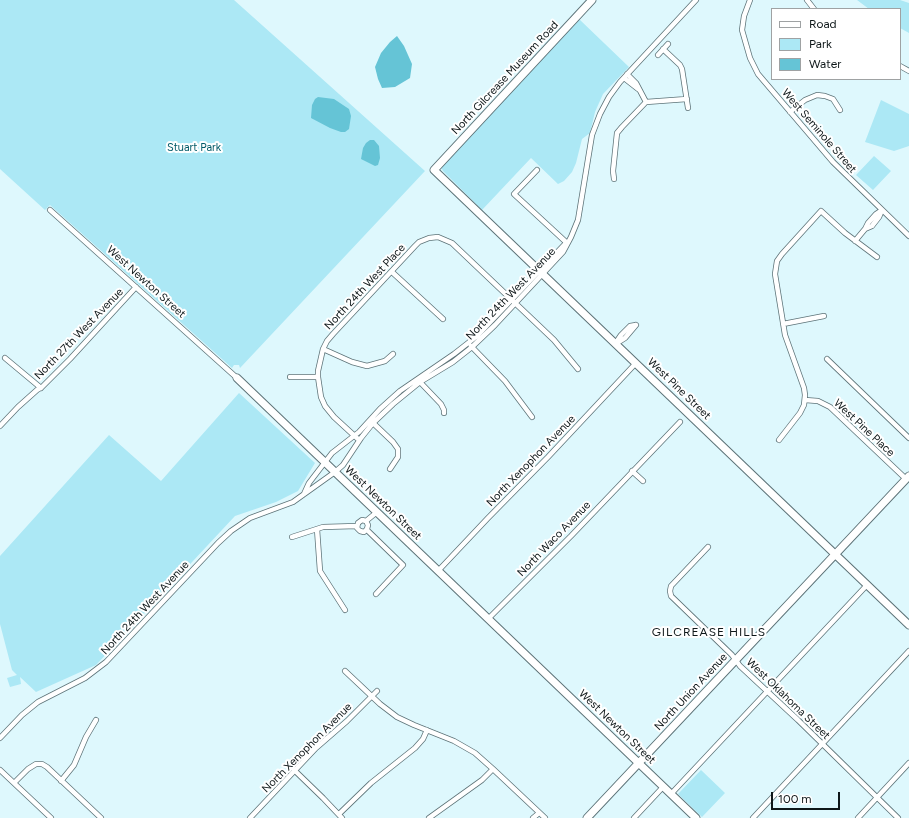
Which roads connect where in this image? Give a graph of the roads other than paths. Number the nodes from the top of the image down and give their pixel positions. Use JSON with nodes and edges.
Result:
{"nodes":[{"id":1,"x":592,"y":0,"type":"edge"},
{"id":2,"x":696,"y":0,"type":"edge"},
{"id":3,"x":750,"y":0,"type":"edge"},
{"id":4,"x":808,"y":0,"type":"edge"},
{"id":5,"x":812,"y":8,"type":"edge"},
{"id":6,"x":668,"y":44,"type":"dead end"},
{"id":7,"x":663,"y":49,"type":"junction"},
{"id":8,"x":658,"y":55,"type":"dead end"},
{"id":9,"x":626,"y":76,"type":"junction"},
{"id":10,"x":687,"y":99,"type":"junction"},
{"id":11,"x":646,"y":102,"type":"junction"},
{"id":12,"x":688,"y":108,"type":"dead end"},
{"id":13,"x":840,"y":110,"type":"dead end"},
{"id":14,"x":790,"y":112,"type":"junction"},
{"id":15,"x":434,"y":170,"type":"joint"},
{"id":16,"x":537,"y":170,"type":"dead end"},
{"id":17,"x":614,"y":179,"type":"dead end"},
{"id":18,"x":50,"y":210,"type":"dead end"},
{"id":19,"x":882,"y":210,"type":"junction"},
{"id":20,"x":909,"y":236,"type":"edge"},
{"id":21,"x":855,"y":241,"type":"junction"},
{"id":22,"x":567,"y":243,"type":"junction"},
{"id":23,"x":877,"y":257,"type":"dead end"},
{"id":24,"x":392,"y":272,"type":"junction"},
{"id":25,"x":541,"y":272,"type":"junction"},
{"id":26,"x":136,"y":287,"type":"junction"},
{"id":27,"x":513,"y":302,"type":"junction"},
{"id":28,"x":824,"y":316,"type":"dead end"},
{"id":29,"x":442,"y":319,"type":"dead end"},
{"id":30,"x":783,"y":324,"type":"junction"},
{"id":31,"x":615,"y":344,"type":"junction"},
{"id":32,"x":471,"y":345,"type":"junction"},
{"id":33,"x":323,"y":349,"type":"junction"},
{"id":34,"x":394,"y":354,"type":"dead end"},
{"id":35,"x":5,"y":358,"type":"dead end"},
{"id":36,"x":827,"y":359,"type":"dead end"},
{"id":37,"x":636,"y":363,"type":"junction"},
{"id":38,"x":578,"y":369,"type":"dead end"},
{"id":39,"x":290,"y":377,"type":"dead end"},
{"id":40,"x":318,"y":377,"type":"junction"},
{"id":41,"x":237,"y":378,"type":"joint"},
{"id":42,"x":418,"y":380,"type":"junction"},
{"id":43,"x":41,"y":388,"type":"junction"},
{"id":44,"x":805,"y":400,"type":"junction"},
{"id":45,"x":444,"y":413,"type":"dead end"},
{"id":46,"x":532,"y":417,"type":"dead end"},
{"id":47,"x":372,"y":421,"type":"junction"},
{"id":48,"x":680,"y":422,"type":"dead end"},
{"id":49,"x":0,"y":426,"type":"edge"},
{"id":50,"x":355,"y":436,"type":"junction"},
{"id":51,"x":909,"y":438,"type":"edge"},
{"id":52,"x":359,"y":440,"type":"junction"},
{"id":53,"x":780,"y":440,"type":"dead end"},
{"id":54,"x":324,"y":461,"type":"junction"},
{"id":55,"x":390,"y":469,"type":"dead end"},
{"id":56,"x":632,"y":471,"type":"junction"},
{"id":57,"x":335,"y":472,"type":"junction"},
{"id":58,"x":908,"y":478,"type":"edge"},
{"id":59,"x":643,"y":482,"type":"dead end"},
{"id":60,"x":303,"y":494,"type":"junction"},
{"id":61,"x":377,"y":512,"type":"junction"},
{"id":62,"x":366,"y":521,"type":"junction"},
{"id":63,"x":357,"y":526,"type":"junction"},
{"id":64,"x":317,"y":529,"type":"junction"},
{"id":65,"x":367,"y":530,"type":"junction"},
{"id":66,"x":292,"y":537,"type":"dead end"},
{"id":67,"x":708,"y":547,"type":"dead end"},
{"id":68,"x":835,"y":554,"type":"junction"},
{"id":69,"x":438,"y":571,"type":"junction"},
{"id":70,"x":867,"y":585,"type":"junction"},
{"id":71,"x":376,"y":594,"type":"dead end"},
{"id":72,"x":345,"y":610,"type":"dead end"},
{"id":73,"x":488,"y":619,"type":"junction"},
{"id":74,"x":909,"y":625,"type":"edge"},
{"id":75,"x":909,"y":651,"type":"edge"},
{"id":76,"x":736,"y":661,"type":"junction"},
{"id":77,"x":345,"y":671,"type":"dead end"},
{"id":78,"x":377,"y":691,"type":"dead end"},
{"id":79,"x":767,"y":692,"type":"junction"},
{"id":80,"x":372,"y":696,"type":"junction"},
{"id":81,"x":96,"y":720,"type":"dead end"},
{"id":82,"x":427,"y":730,"type":"junction"},
{"id":83,"x":0,"y":738,"type":"edge"},
{"id":84,"x":822,"y":745,"type":"junction"},
{"id":85,"x":909,"y":763,"type":"edge"},
{"id":86,"x":639,"y":764,"type":"junction"},
{"id":87,"x":290,"y":766,"type":"dead end"},
{"id":88,"x":493,"y":769,"type":"junction"},
{"id":89,"x":0,"y":770,"type":"edge"},
{"id":90,"x":295,"y":771,"type":"junction"},
{"id":91,"x":61,"y":781,"type":"junction"},
{"id":92,"x":14,"y":783,"type":"junction"},
{"id":93,"x":663,"y":787,"type":"junction"},
{"id":94,"x":671,"y":794,"type":"junction"},
{"id":95,"x":876,"y":798,"type":"junction"},
{"id":96,"x":539,"y":813,"type":"junction"},
{"id":97,"x":340,"y":816,"type":"edge"},
{"id":98,"x":51,"y":818,"type":"edge"},
{"id":99,"x":101,"y":818,"type":"edge"},
{"id":100,"x":250,"y":818,"type":"edge"},
{"id":101,"x":428,"y":818,"type":"edge"},
{"id":102,"x":533,"y":818,"type":"edge"},
{"id":103,"x":544,"y":818,"type":"edge"},
{"id":104,"x":587,"y":818,"type":"edge"},
{"id":105,"x":634,"y":818,"type":"edge"},
{"id":106,"x":696,"y":818,"type":"edge"},
{"id":107,"x":754,"y":818,"type":"edge"},
{"id":108,"x":858,"y":818,"type":"edge"},
{"id":109,"x":898,"y":818,"type":"edge"}],
"edges":[{"from":1,"to":15,"type":"street","name":"North Gilcrease Museum Road"},
{"from":2,"to":9,"type":"street","name":"North 24th West Avenue"},
{"from":3,"to":14,"type":"street","name":"West Seminole Street"},
{"from":4,"to":5,"type":"street"},
{"from":6,"to":7,"type":"street"},
{"from":7,"to":8,"type":"street"},
{"from":7,"to":10,"type":"street"},
{"from":9,"to":11,"type":"street"},
{"from":9,"to":22,"type":"street","name":"North 24th West Avenue"},
{"from":10,"to":11,"type":"street"},
{"from":10,"to":12,"type":"street"},
{"from":11,"to":17,"type":"street"},
{"from":13,"to":14,"type":"street"},
{"from":14,"to":19,"type":"street","name":"West Seminole Street"},
{"from":15,"to":25,"type":"street","name":"West Pine Street"},
{"from":16,"to":22,"type":"street"},
{"from":18,"to":26,"type":"street","name":"West Newton Street"},
{"from":19,"to":20,"type":"street","name":"West Seminole Street"},
{"from":19,"to":21,"type":"street"},
{"from":21,"to":23,"type":"street"},
{"from":21,"to":30,"type":"street"},
{"from":22,"to":25,"type":"street","name":"North 24th West Avenue"},
{"from":24,"to":27,"type":"street","name":"North 24th West Place"},
{"from":24,"to":29,"type":"street"},
{"from":24,"to":33,"type":"street","name":"North 24th West Place"},
{"from":25,"to":27,"type":"street","name":"North 24th West Avenue"},
{"from":25,"to":31,"type":"street","name":"West Pine Street"},
{"from":26,"to":41,"type":"street","name":"West Newton Street"},
{"from":26,"to":43,"type":"street","name":"North 27th West Avenue"},
{"from":27,"to":32,"type":"street","name":"North 24th West Avenue"},
{"from":27,"to":38,"type":"street"},
{"from":28,"to":30,"type":"street"},
{"from":30,"to":44,"type":"street"},
{"from":31,"to":31,"type":"street"},
{"from":31,"to":37,"type":"street","name":"West Pine Street"},
{"from":32,"to":42,"type":"street","name":"North 24th West Avenue"},
{"from":32,"to":46,"type":"street"},
{"from":33,"to":34,"type":"street"},
{"from":33,"to":40,"type":"street","name":"North 24th West Place"},
{"from":35,"to":43,"type":"street"},
{"from":36,"to":51,"type":"street"},
{"from":37,"to":68,"type":"street","name":"West Pine Street"},
{"from":37,"to":69,"type":"street","name":"North Xenophon Avenue"},
{"from":39,"to":40,"type":"street"},
{"from":40,"to":50,"type":"street","name":"North 24th West Place"},
{"from":41,"to":54,"type":"street","name":"West Newton Street"},
{"from":42,"to":45,"type":"street"},
{"from":42,"to":47,"type":"street","name":"North 24th West Avenue"},
{"from":43,"to":49,"type":"street","name":"North 27th West Avenue"},
{"from":44,"to":53,"type":"street"},
{"from":44,"to":58,"type":"street","name":"West Pine Place"},
{"from":47,"to":50,"type":"street","name":"North 24th West Avenue"},
{"from":47,"to":52,"type":"street","name":"North 24th West Avenue"},
{"from":47,"to":55,"type":"street"},
{"from":48,"to":56,"type":"street","name":"North Waco Avenue"},
{"from":50,"to":52,"type":"street","name":"North 24th West Place"},
{"from":50,"to":54,"type":"street","name":"North 24th West Avenue"},
{"from":52,"to":57,"type":"street","name":"North 24th West Avenue"},
{"from":54,"to":57,"type":"street","name":"West Newton Street"},
{"from":54,"to":60,"type":"street","name":"North 24th West Avenue"},
{"from":56,"to":59,"type":"street"},
{"from":56,"to":73,"type":"street","name":"North Waco Avenue"},
{"from":57,"to":60,"type":"street","name":"North 24th West Avenue"},
{"from":57,"to":61,"type":"street","name":"West Newton Street"},
{"from":58,"to":68,"type":"street","name":"North Union Avenue"},
{"from":60,"to":83,"type":"street","name":"North 24th West Avenue"},
{"from":61,"to":62,"type":"street"},
{"from":61,"to":69,"type":"street","name":"West Newton Street"},
{"from":62,"to":63,"type":"street"},
{"from":62,"to":65,"type":"street"},
{"from":63,"to":64,"type":"street"},
{"from":63,"to":65,"type":"street"},
{"from":64,"to":66,"type":"street"},
{"from":64,"to":72,"type":"street"},
{"from":65,"to":71,"type":"street"},
{"from":67,"to":76,"type":"street","name":"West Oklahoma Street"},
{"from":68,"to":70,"type":"street","name":"West Pine Street"},
{"from":68,"to":76,"type":"street","name":"North Union Avenue"},
{"from":69,"to":73,"type":"street","name":"West Newton Street"},
{"from":70,"to":74,"type":"street","name":"West Pine Street"},
{"from":70,"to":79,"type":"street"},
{"from":73,"to":86,"type":"street","name":"West Newton Street"},
{"from":75,"to":84,"type":"street"},
{"from":76,"to":79,"type":"street","name":"West Oklahoma Street"},
{"from":76,"to":86,"type":"street","name":"North Union Avenue"},
{"from":77,"to":80,"type":"street"},
{"from":78,"to":80,"type":"street","name":"North Xenophon Avenue"},
{"from":79,"to":84,"type":"street","name":"West Oklahoma Street"},
{"from":79,"to":94,"type":"street"},
{"from":80,"to":82,"type":"street"},
{"from":80,"to":90,"type":"street","name":"North Xenophon Avenue"},
{"from":81,"to":91,"type":"street"},
{"from":82,"to":88,"type":"street"},
{"from":82,"to":97,"type":"street"},
{"from":84,"to":95,"type":"street","name":"West Oklahoma Street"},
{"from":84,"to":107,"type":"street"},
{"from":85,"to":95,"type":"street"},
{"from":86,"to":93,"type":"street","name":"West Newton Street"},
{"from":86,"to":104,"type":"street","name":"North Union Avenue"},
{"from":87,"to":90,"type":"street"},
{"from":88,"to":96,"type":"street"},
{"from":88,"to":101,"type":"street"},
{"from":89,"to":92,"type":"street"},
{"from":90,"to":97,"type":"street"},
{"from":90,"to":100,"type":"street","name":"North Xenophon Avenue"},
{"from":91,"to":92,"type":"street"},
{"from":91,"to":99,"type":"street"},
{"from":92,"to":98,"type":"street"},
{"from":93,"to":94,"type":"street","name":"West Newton Street"},
{"from":93,"to":105,"type":"street"},
{"from":94,"to":106,"type":"street","name":"West Newton Street"},
{"from":95,"to":108,"type":"street"},
{"from":95,"to":109,"type":"street","name":"West Oklahoma Street"},
{"from":96,"to":102,"type":"street"},
{"from":96,"to":103,"type":"street"}]}
